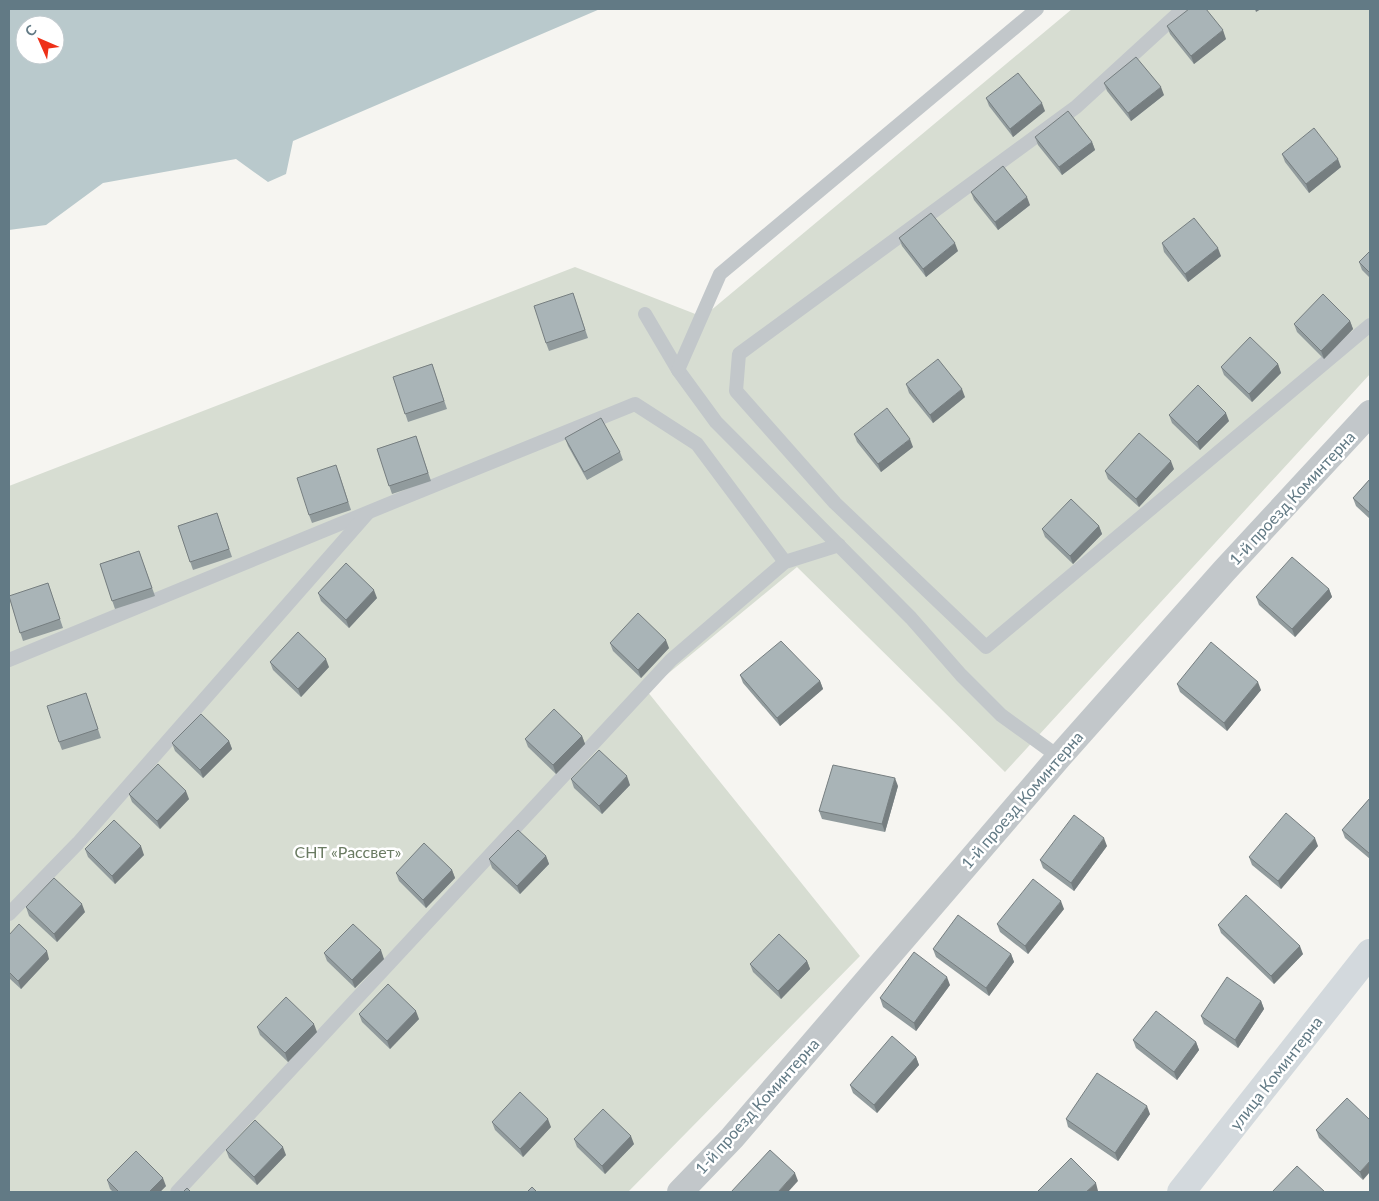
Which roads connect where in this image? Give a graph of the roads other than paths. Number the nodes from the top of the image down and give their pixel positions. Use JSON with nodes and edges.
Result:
{"nodes":[{"id":1,"x":1037,"y":9,"type":"edge"},
{"id":2,"x":1183,"y":9,"type":"edge"},
{"id":3,"x":645,"y":314,"type":"dead end"},
{"id":4,"x":1370,"y":325,"type":"edge"},
{"id":5,"x":678,"y":370,"type":"junction"},
{"id":6,"x":1370,"y":413,"type":"edge"},
{"id":7,"x":369,"y":512,"type":"junction"},
{"id":8,"x":839,"y":545,"type":"junction"},
{"id":9,"x":786,"y":562,"type":"junction"},
{"id":10,"x":9,"y":660,"type":"edge"},
{"id":11,"x":1059,"y":757,"type":"junction"},
{"id":12,"x":9,"y":914,"type":"edge"},
{"id":13,"x":1370,"y":953,"type":"edge"},
{"id":14,"x":177,"y":1192,"type":"edge"},
{"id":15,"x":680,"y":1192,"type":"edge"},
{"id":16,"x":1181,"y":1192,"type":"edge"}],
"edges":[{"from":1,"to":5,"type":"lane"},
{"from":2,"to":4,"type":"lane"},
{"from":3,"to":5,"type":"lane"},
{"from":5,"to":8,"type":"lane"},
{"from":6,"to":11,"type":"street","name":"1-й проезд Коминтерна"},
{"from":7,"to":9,"type":"lane"},
{"from":7,"to":10,"type":"lane"},
{"from":7,"to":12,"type":"lane"},
{"from":8,"to":9,"type":"lane"},
{"from":8,"to":11,"type":"lane"},
{"from":9,"to":14,"type":"lane"},
{"from":11,"to":15,"type":"street","name":"1-й проезд Коминтерна"},
{"from":13,"to":16,"type":"street","name":"улица Коминтерна"}]}
